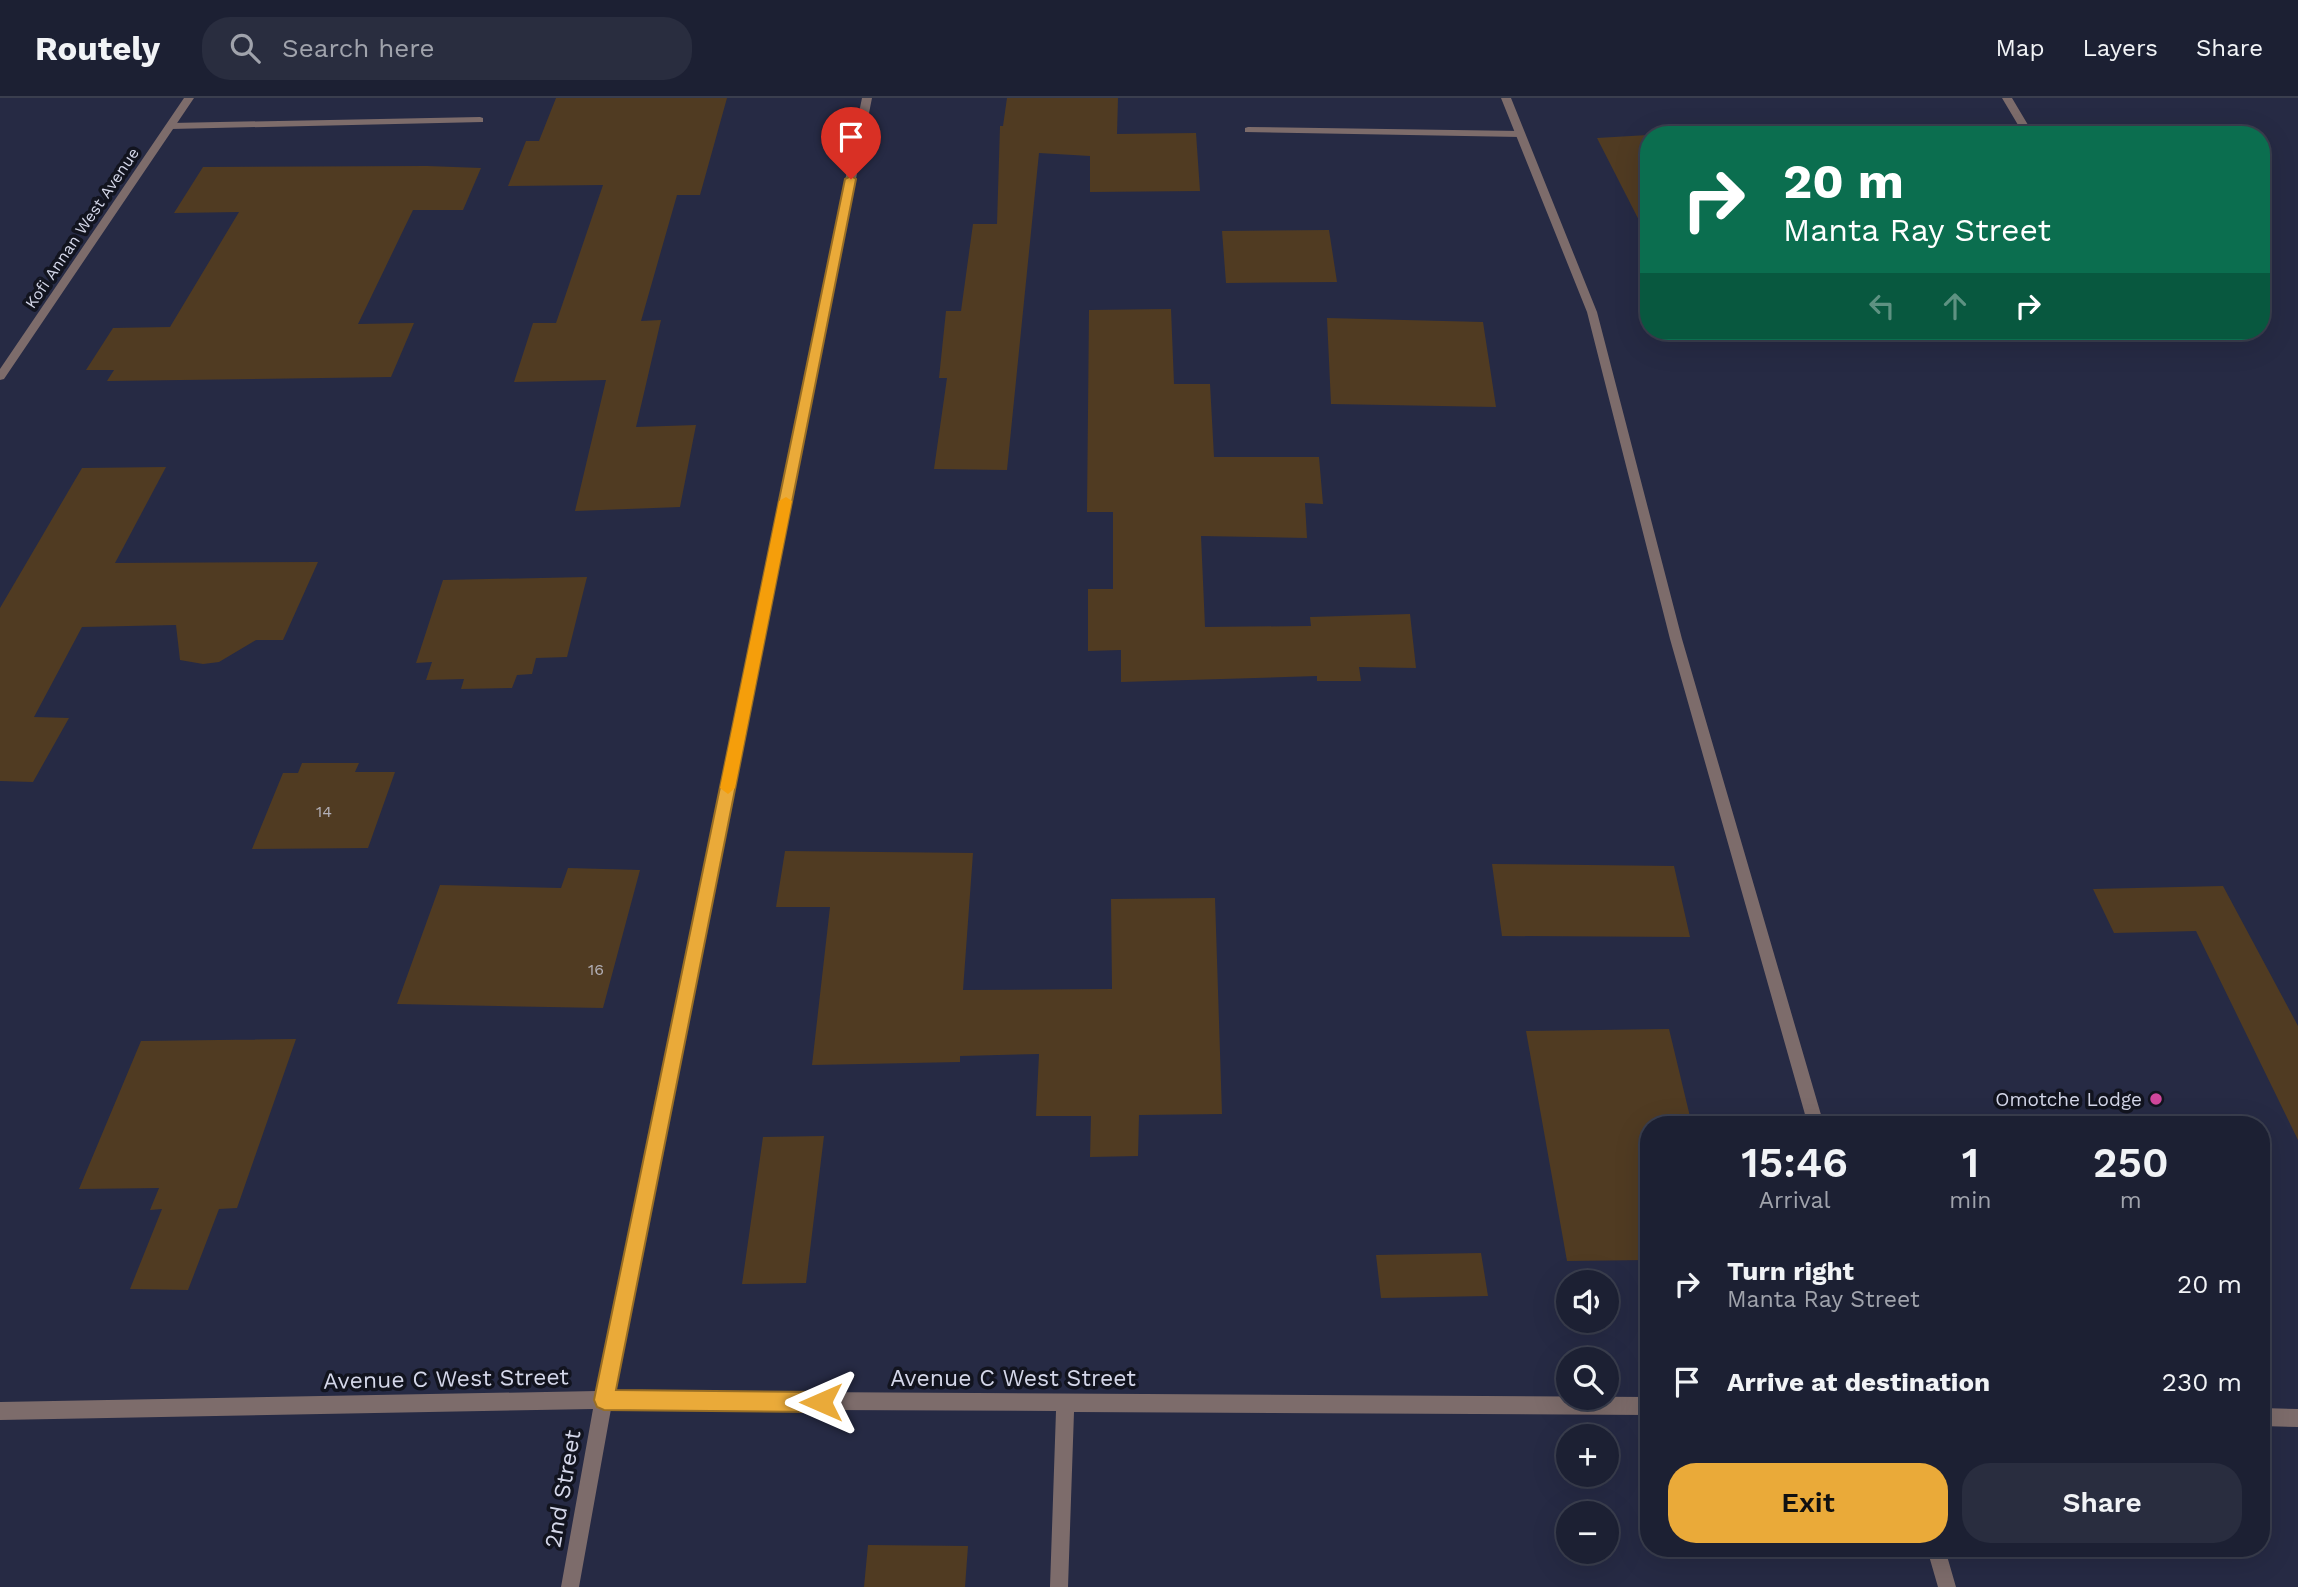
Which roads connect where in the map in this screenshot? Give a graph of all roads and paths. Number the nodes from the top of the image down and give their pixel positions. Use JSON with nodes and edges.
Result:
{"nodes":[{"id":1,"x":189,"y":98,"type":"edge"},
{"id":2,"x":867,"y":98,"type":"edge"},
{"id":3,"x":1506,"y":98,"type":"edge"},
{"id":4,"x":2007,"y":98,"type":"edge"},
{"id":5,"x":480,"y":120,"type":"dead end"},
{"id":6,"x":171,"y":125,"type":"junction"},
{"id":7,"x":2024,"y":126,"type":"edge"},
{"id":8,"x":1248,"y":130,"type":"dead end"},
{"id":9,"x":1520,"y":134,"type":"junction"},
{"id":10,"x":0,"y":377,"type":"edge"},
{"id":11,"x":1813,"y":1116,"type":"edge"},
{"id":12,"x":604,"y":1400,"type":"junction"},
{"id":13,"x":1065,"y":1403,"type":"junction"},
{"id":14,"x":1640,"y":1406,"type":"edge"},
{"id":15,"x":0,"y":1412,"type":"edge"},
{"id":16,"x":2270,"y":1417,"type":"edge"},
{"id":17,"x":2298,"y":1418,"type":"edge"},
{"id":18,"x":1938,"y":1557,"type":"edge"},
{"id":19,"x":570,"y":1587,"type":"edge"},
{"id":20,"x":1059,"y":1587,"type":"edge"},
{"id":21,"x":1947,"y":1587,"type":"edge"}],
"edges":[{"from":1,"to":6,"type":"street","name":"Kofi Annan West Avenue"},
{"from":2,"to":12,"type":"street","name":"2nd Street"},
{"from":3,"to":9,"type":"street"},
{"from":4,"to":7,"type":"street"},
{"from":5,"to":6,"type":"street"},
{"from":6,"to":10,"type":"street","name":"Kofi Annan West Avenue"},
{"from":8,"to":9,"type":"street"},
{"from":9,"to":11,"type":"street"},
{"from":12,"to":13,"type":"street","name":"Avenue C West Street"},
{"from":12,"to":15,"type":"street","name":"Avenue C West Street"},
{"from":12,"to":19,"type":"street","name":"2nd Street"},
{"from":13,"to":14,"type":"street","name":"Avenue C West Street"},
{"from":13,"to":20,"type":"street"},
{"from":16,"to":17,"type":"street"},
{"from":18,"to":21,"type":"street"}]}
